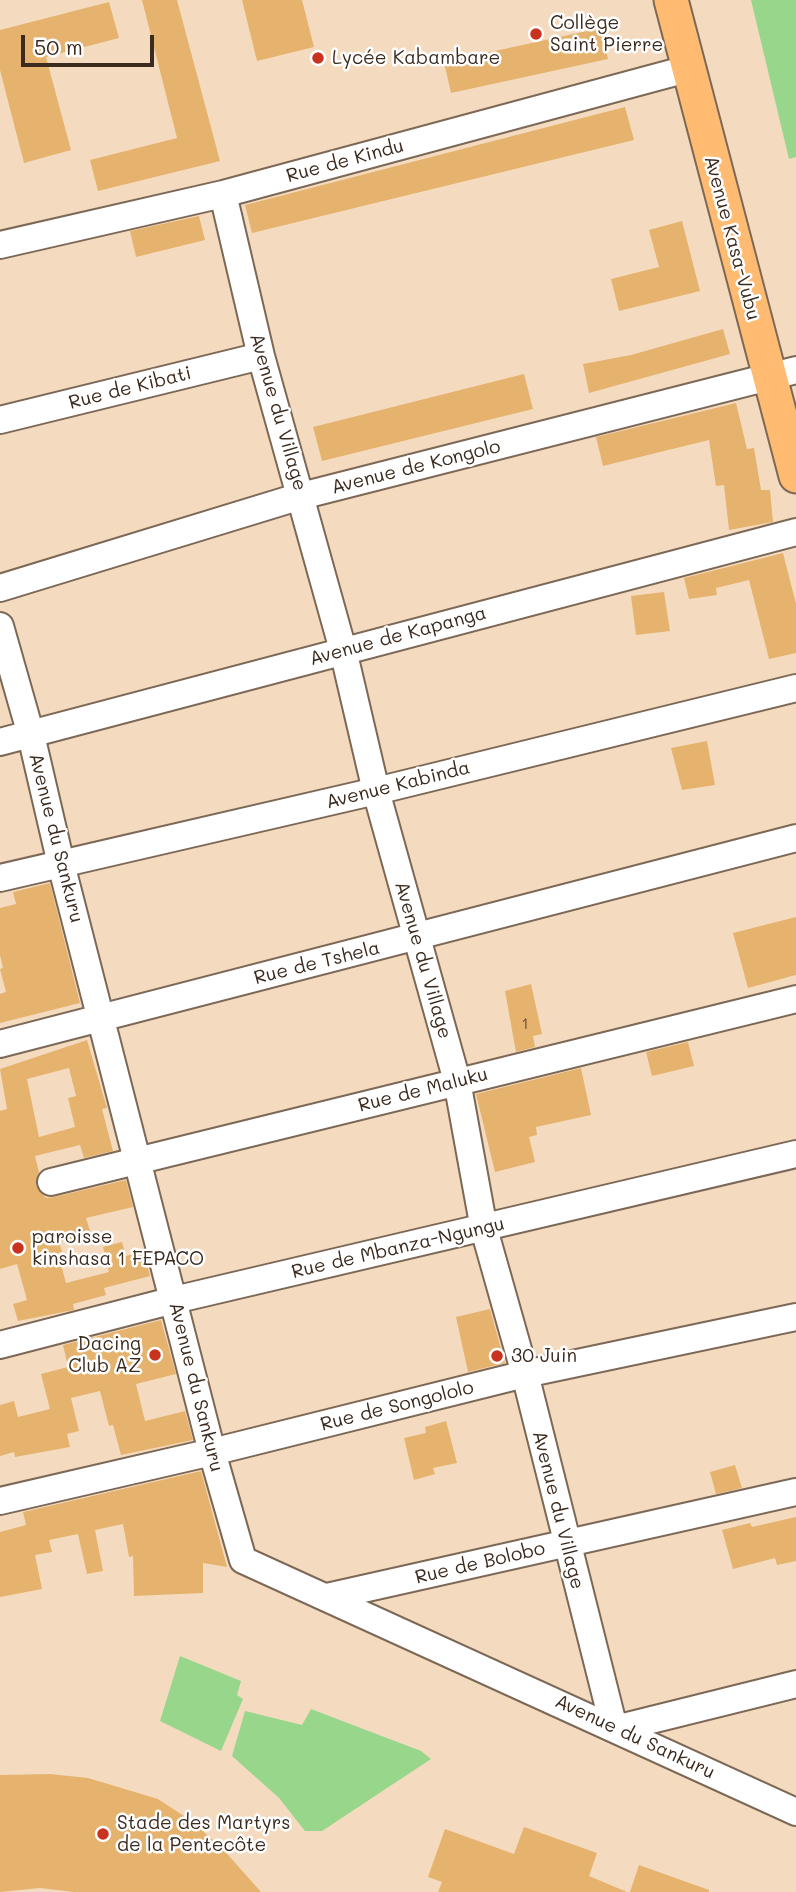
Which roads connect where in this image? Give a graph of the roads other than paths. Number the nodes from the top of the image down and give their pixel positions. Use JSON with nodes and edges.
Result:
{"nodes":[{"id":1,"x":670,"y":0,"type":"edge"},
{"id":2,"x":687,"y":69,"type":"junction"},
{"id":3,"x":223,"y":194,"type":"junction"},
{"id":4,"x":0,"y":246,"type":"edge"},
{"id":5,"x":261,"y":356,"type":"junction"},
{"id":6,"x":783,"y":373,"type":"edge"},
{"id":7,"x":0,"y":420,"type":"edge"},
{"id":8,"x":796,"y":476,"type":"edge"},
{"id":9,"x":301,"y":496,"type":"junction"},
{"id":10,"x":796,"y":532,"type":"edge"},
{"id":11,"x":0,"y":588,"type":"edge"},
{"id":12,"x":0,"y":626,"type":"edge"},
{"id":13,"x":344,"y":650,"type":"junction"},
{"id":14,"x":796,"y":688,"type":"edge"},
{"id":15,"x":31,"y":735,"type":"junction"},
{"id":16,"x":0,"y":742,"type":"edge"},
{"id":17,"x":376,"y":791,"type":"junction"},
{"id":18,"x":796,"y":838,"type":"edge"},
{"id":19,"x":61,"y":864,"type":"junction"},
{"id":20,"x":0,"y":878,"type":"edge"},
{"id":21,"x":416,"y":937,"type":"junction"},
{"id":22,"x":796,"y":999,"type":"edge"},
{"id":23,"x":102,"y":1017,"type":"junction"},
{"id":24,"x":0,"y":1044,"type":"edge"},
{"id":25,"x":457,"y":1081,"type":"junction"},
{"id":26,"x":796,"y":1154,"type":"edge"},
{"id":27,"x":138,"y":1160,"type":"junction"},
{"id":28,"x":51,"y":1182,"type":"dead end"},
{"id":29,"x":484,"y":1228,"type":"junction"},
{"id":30,"x":174,"y":1300,"type":"junction"},
{"id":31,"x":796,"y":1317,"type":"edge"},
{"id":32,"x":0,"y":1345,"type":"edge"},
{"id":33,"x":525,"y":1374,"type":"junction"},
{"id":34,"x":212,"y":1452,"type":"junction"},
{"id":35,"x":796,"y":1492,"type":"edge"},
{"id":36,"x":0,"y":1501,"type":"edge"},
{"id":37,"x":566,"y":1543,"type":"junction"},
{"id":38,"x":327,"y":1597,"type":"junction"},
{"id":39,"x":796,"y":1684,"type":"edge"},
{"id":40,"x":615,"y":1728,"type":"junction"},
{"id":41,"x":796,"y":1812,"type":"edge"}],
"edges":[{"from":1,"to":2,"type":"main road","name":"Avenue Kasa-Vubu"},
{"from":2,"to":3,"type":"street","name":"Rue de Kindu"},
{"from":2,"to":6,"type":"main road","name":"Avenue Kasa-Vubu"},
{"from":3,"to":4,"type":"street","name":"Rue de Kindu"},
{"from":3,"to":5,"type":"street","name":"Avenue du Village"},
{"from":5,"to":7,"type":"street","name":"Rue de Kibati"},
{"from":5,"to":9,"type":"street","name":"Avenue du Village"},
{"from":6,"to":8,"type":"main road","name":"Avenue Kasa-Vubu"},
{"from":6,"to":9,"type":"street","name":"Avenue de Kongolo"},
{"from":9,"to":11,"type":"street","name":"Avenue de Kongolo"},
{"from":9,"to":13,"type":"street","name":"Avenue du Village"},
{"from":10,"to":13,"type":"street","name":"Avenue de Kapanga"},
{"from":12,"to":15,"type":"street","name":"Avenue du Sankuru"},
{"from":13,"to":15,"type":"street","name":"Avenue de Kapanga"},
{"from":13,"to":17,"type":"street","name":"Avenue du Village"},
{"from":14,"to":17,"type":"street","name":"Avenue Kabinda"},
{"from":15,"to":16,"type":"street","name":"Avenue de Kapanga"},
{"from":15,"to":19,"type":"street","name":"Avenue du Sankuru"},
{"from":17,"to":19,"type":"street","name":"Avenue Kabinda"},
{"from":17,"to":21,"type":"street","name":"Avenue du Village"},
{"from":18,"to":21,"type":"street","name":"Rue de Tshela"},
{"from":19,"to":20,"type":"street","name":"Avenue Kabinda"},
{"from":19,"to":23,"type":"street","name":"Avenue du Sankuru"},
{"from":21,"to":23,"type":"street","name":"Rue de Tshela"},
{"from":21,"to":25,"type":"street","name":"Avenue du Village"},
{"from":22,"to":25,"type":"street","name":"Rue de Maluku"},
{"from":23,"to":24,"type":"street","name":"Rue de Tshela"},
{"from":23,"to":27,"type":"street","name":"Avenue du Sankuru"},
{"from":25,"to":27,"type":"street","name":"Rue de Maluku"},
{"from":25,"to":29,"type":"street","name":"Avenue du Village"},
{"from":26,"to":29,"type":"street","name":"Rue de Mbanza-Ngungu"},
{"from":27,"to":28,"type":"street","name":"Rue de Maluku"},
{"from":27,"to":30,"type":"street","name":"Avenue du Sankuru"},
{"from":29,"to":30,"type":"street","name":"Rue de Mbanza-Ngungu"},
{"from":29,"to":33,"type":"street","name":"Avenue du Village"},
{"from":30,"to":32,"type":"street","name":"Rue de Mbanza-Ngungu"},
{"from":30,"to":34,"type":"street","name":"Avenue du Sankuru"},
{"from":31,"to":33,"type":"street","name":"Rue de Songololo"},
{"from":33,"to":34,"type":"street","name":"Rue de Songololo"},
{"from":33,"to":37,"type":"street","name":"Avenue du Village"},
{"from":34,"to":36,"type":"street","name":"Rue de Songololo"},
{"from":34,"to":38,"type":"street","name":"Avenue du Sankuru"},
{"from":35,"to":37,"type":"street","name":"Rue de Bolobo"},
{"from":37,"to":38,"type":"street","name":"Rue de Bolobo"},
{"from":37,"to":40,"type":"street","name":"Avenue du Village"},
{"from":38,"to":40,"type":"street","name":"Avenue du Sankuru"},
{"from":39,"to":40,"type":"street"},
{"from":40,"to":41,"type":"street","name":"Avenue du Sankuru"}]}
